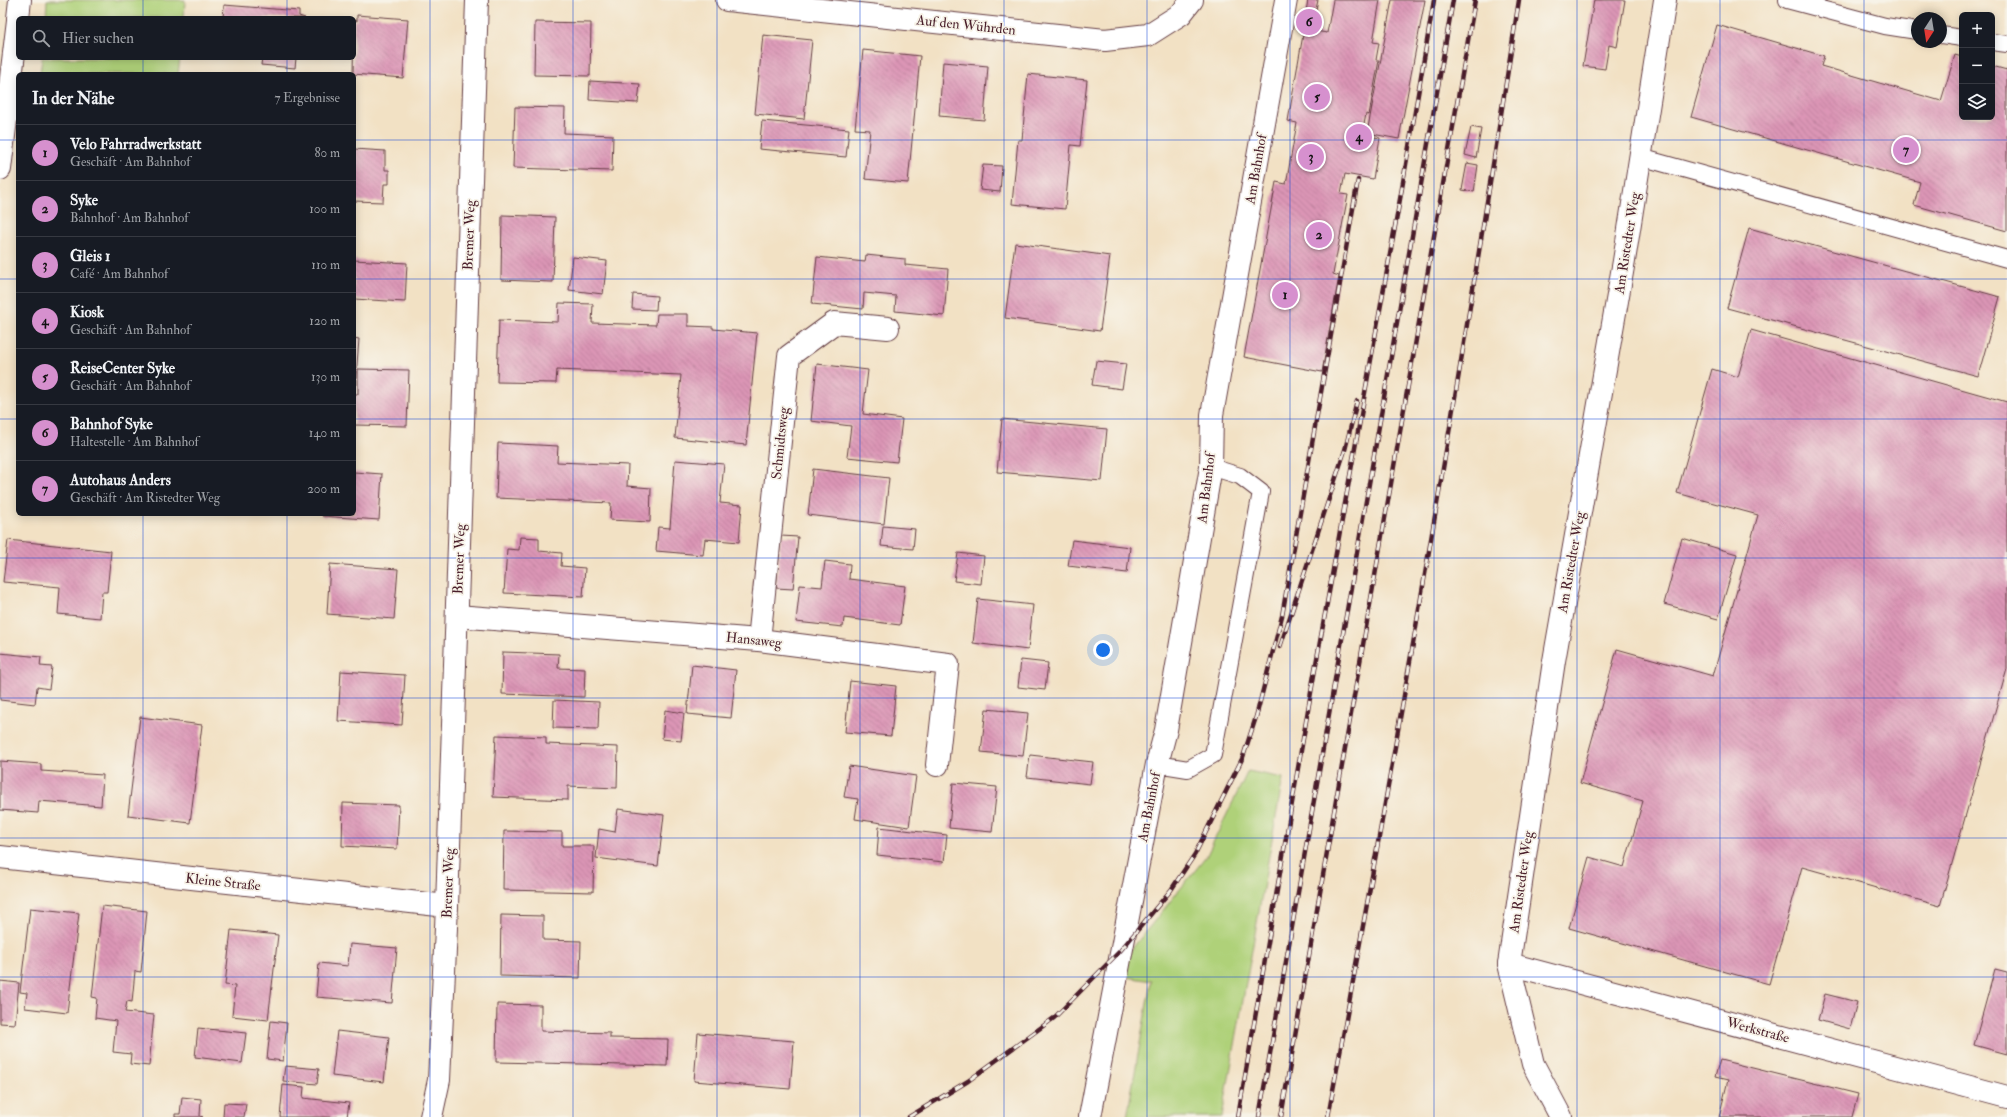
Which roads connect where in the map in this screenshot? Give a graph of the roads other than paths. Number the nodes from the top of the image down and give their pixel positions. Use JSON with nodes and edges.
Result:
{"nodes":[{"id":1,"x":20,"y":0,"type":"edge"},
{"id":2,"x":477,"y":0,"type":"edge"},
{"id":3,"x":727,"y":0,"type":"edge"},
{"id":4,"x":1192,"y":0,"type":"edge"},
{"id":5,"x":1286,"y":0,"type":"edge"},
{"id":6,"x":1665,"y":0,"type":"edge"},
{"id":7,"x":1787,"y":0,"type":"edge"},
{"id":8,"x":18,"y":16,"type":"edge"},
{"id":9,"x":1911,"y":30,"type":"edge"},
{"id":10,"x":16,"y":36,"type":"edge"},
{"id":11,"x":1947,"y":36,"type":"edge"},
{"id":12,"x":1959,"y":38,"type":"edge"},
{"id":13,"x":1995,"y":42,"type":"edge"},
{"id":14,"x":2007,"y":44,"type":"edge"},
{"id":15,"x":1640,"y":157,"type":"junction"},
{"id":16,"x":0,"y":169,"type":"edge"},
{"id":17,"x":2007,"y":259,"type":"edge"},
{"id":18,"x":888,"y":328,"type":"dead end"},
{"id":19,"x":1211,"y":467,"type":"junction"},
{"id":20,"x":457,"y":616,"type":"junction"},
{"id":21,"x":759,"y":640,"type":"junction"},
{"id":22,"x":1157,"y":764,"type":"junction"},
{"id":23,"x":937,"y":765,"type":"dead end"},
{"id":24,"x":0,"y":857,"type":"edge"},
{"id":25,"x":447,"y":906,"type":"junction"},
{"id":26,"x":1509,"y":964,"type":"junction"},
{"id":27,"x":2007,"y":1097,"type":"edge"},
{"id":28,"x":431,"y":1117,"type":"edge"},
{"id":29,"x":1090,"y":1117,"type":"edge"},
{"id":30,"x":1561,"y":1117,"type":"edge"}],
"edges":[{"from":1,"to":8,"type":"street"},
{"from":2,"to":20,"type":"street","name":"Bremer Weg"},
{"from":3,"to":4,"type":"street","name":"Auf den Wührden"},
{"from":5,"to":19,"type":"street","name":"Am Bahnhof"},
{"from":6,"to":15,"type":"street","name":"Am Ristedter Weg"},
{"from":7,"to":9,"type":"lane"},
{"from":10,"to":16,"type":"street"},
{"from":11,"to":12,"type":"lane"},
{"from":13,"to":14,"type":"lane"},
{"from":15,"to":17,"type":"lane"},
{"from":15,"to":26,"type":"street","name":"Am Ristedter Weg"},
{"from":18,"to":21,"type":"street","name":"Schmidtsweg"},
{"from":19,"to":22,"type":"street","name":"Am Bahnhof"},
{"from":19,"to":22,"type":"lane"},
{"from":20,"to":21,"type":"street","name":"Hansaweg"},
{"from":20,"to":25,"type":"street","name":"Bremer Weg"},
{"from":21,"to":23,"type":"street","name":"Hansaweg"},
{"from":22,"to":29,"type":"street","name":"Am Bahnhof"},
{"from":24,"to":25,"type":"street","name":"Kleine Straße"},
{"from":25,"to":28,"type":"street","name":"Bremer Weg"},
{"from":26,"to":27,"type":"street","name":"Werkstraße"},
{"from":26,"to":30,"type":"street","name":"Am Ristedter Weg"}]}
